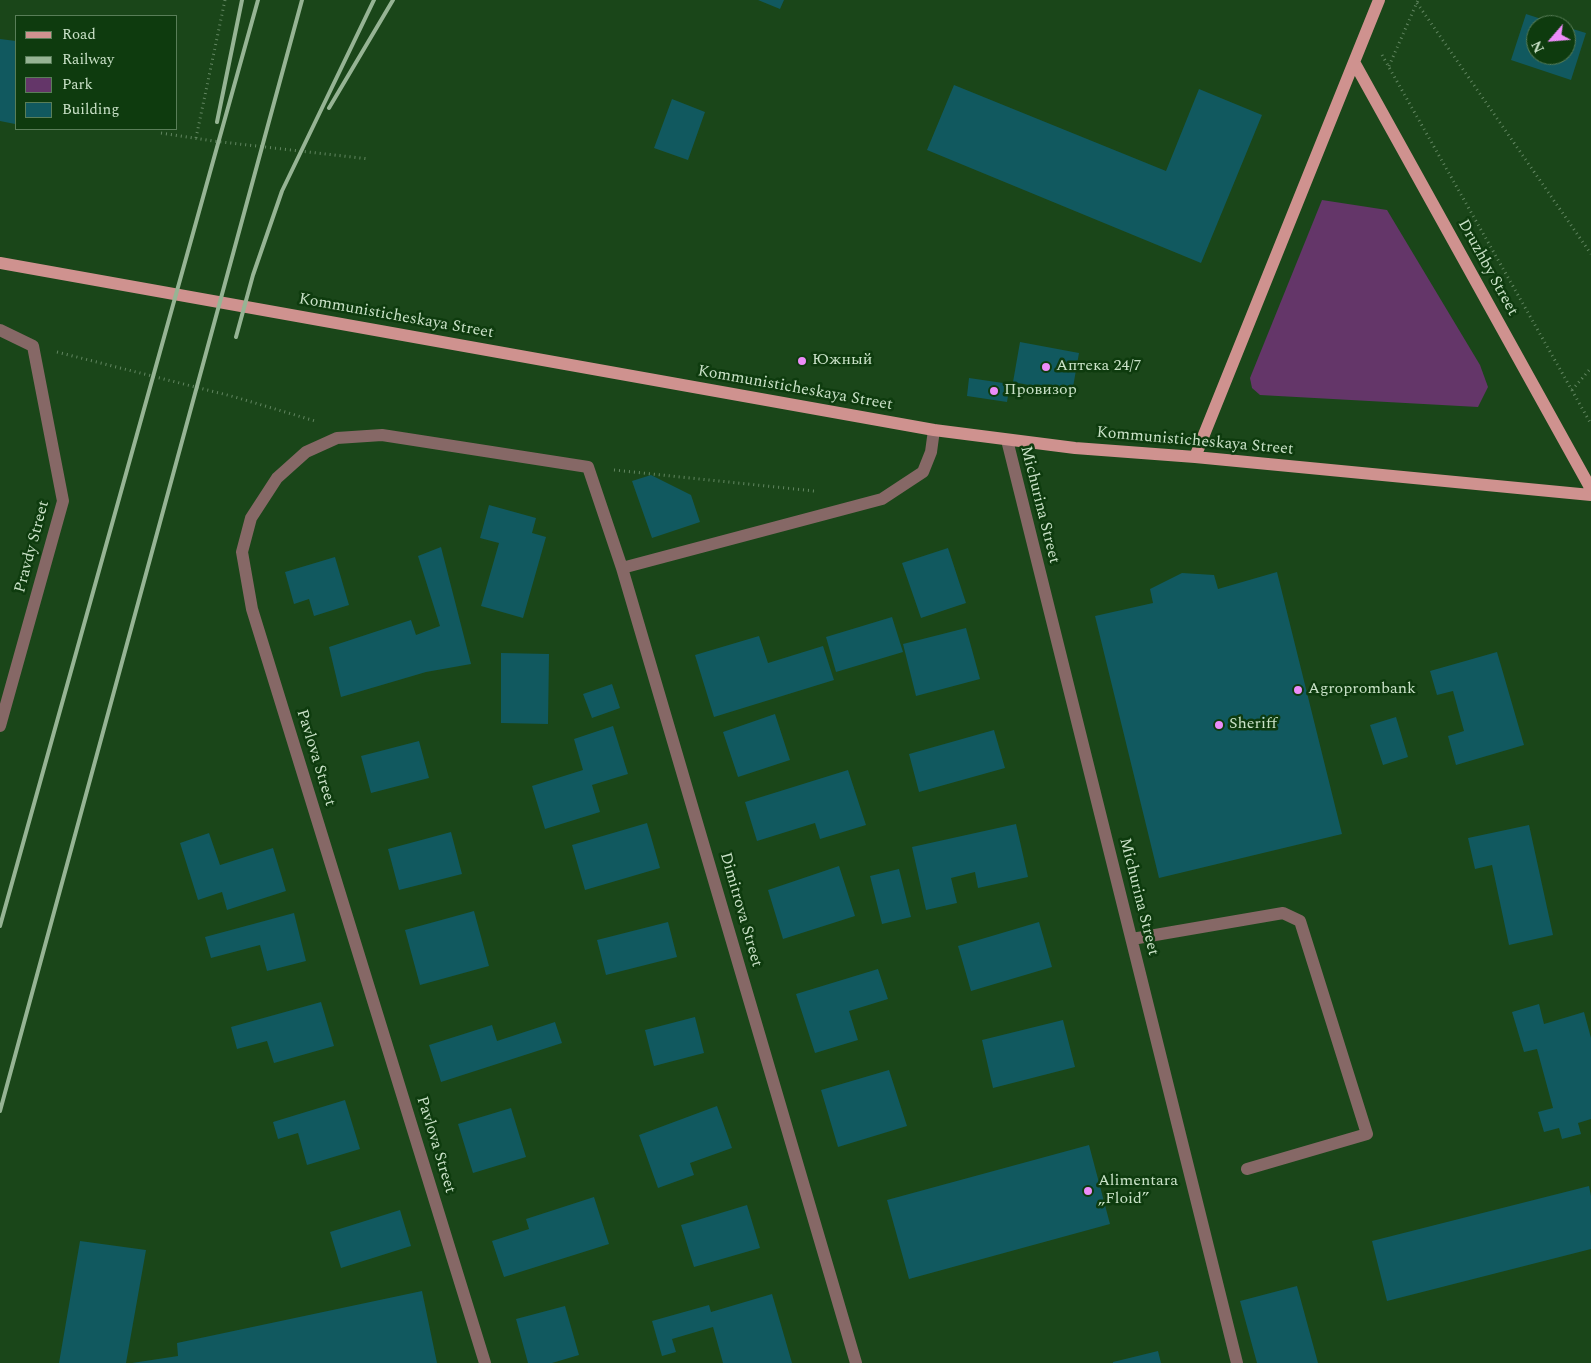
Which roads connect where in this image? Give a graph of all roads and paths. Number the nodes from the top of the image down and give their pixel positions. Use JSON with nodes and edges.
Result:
{"nodes":[{"id":1,"x":225,"y":0,"type":"edge"},
{"id":2,"x":1379,"y":0,"type":"edge"},
{"id":3,"x":1417,"y":2,"type":"edge"},
{"id":4,"x":1367,"y":30,"type":"junction"},
{"id":5,"x":1354,"y":62,"type":"junction"},
{"id":6,"x":1389,"y":67,"type":"junction"},
{"id":7,"x":162,"y":133,"type":"dead end"},
{"id":8,"x":196,"y":138,"type":"junction"},
{"id":9,"x":369,"y":159,"type":"dead end"},
{"id":10,"x":1591,"y":254,"type":"edge"},
{"id":11,"x":0,"y":263,"type":"edge"},
{"id":12,"x":0,"y":330,"type":"edge"},
{"id":13,"x":33,"y":346,"type":"junction"},
{"id":14,"x":1591,"y":368,"type":"edge"},
{"id":15,"x":1572,"y":390,"type":"junction"},
{"id":16,"x":1591,"y":424,"type":"edge"},
{"id":17,"x":934,"y":430,"type":"junction"},
{"id":18,"x":337,"y":438,"type":"junction"},
{"id":19,"x":1007,"y":440,"type":"junction"},
{"id":20,"x":1195,"y":457,"type":"junction"},
{"id":21,"x":588,"y":467,"type":"junction"},
{"id":22,"x":1591,"y":489,"type":"edge"},
{"id":23,"x":823,"y":492,"type":"dead end"},
{"id":24,"x":1591,"y":495,"type":"edge"},
{"id":25,"x":622,"y":568,"type":"junction"},
{"id":26,"x":0,"y":726,"type":"edge"},
{"id":27,"x":1132,"y":939,"type":"junction"},
{"id":28,"x":1246,"y":1169,"type":"dead end"},
{"id":29,"x":485,"y":1363,"type":"edge"},
{"id":30,"x":856,"y":1363,"type":"edge"},
{"id":31,"x":1237,"y":1363,"type":"edge"}],
"edges":[{"from":1,"to":8,"type":"path"},
{"from":2,"to":4,"type":"main road"},
{"from":3,"to":6,"type":"path"},
{"from":3,"to":10,"type":"path"},
{"from":4,"to":5,"type":"main road"},
{"from":4,"to":6,"type":"path"},
{"from":5,"to":20,"type":"main road"},
{"from":5,"to":22,"type":"main road","name":"Druzhby Street"},
{"from":6,"to":15,"type":"path"},
{"from":7,"to":8,"type":"path"},
{"from":8,"to":9,"type":"path"},
{"from":11,"to":17,"type":"main road","name":"Kommunisticheskaya Street"},
{"from":12,"to":13,"type":"street"},
{"from":13,"to":18,"type":"path"},
{"from":13,"to":26,"type":"street","name":"Pravdy Street"},
{"from":14,"to":15,"type":"path"},
{"from":15,"to":16,"type":"path"},
{"from":17,"to":19,"type":"main road","name":"Kommunisticheskaya Street"},
{"from":17,"to":25,"type":"street"},
{"from":18,"to":21,"type":"street","name":"Pavlova Street"},
{"from":18,"to":29,"type":"street","name":"Pavlova Street"},
{"from":19,"to":20,"type":"main road","name":"Kommunisticheskaya Street"},
{"from":19,"to":27,"type":"street","name":"Michurina Street"},
{"from":20,"to":24,"type":"main road","name":"Kommunisticheskaya Street"},
{"from":21,"to":23,"type":"path"},
{"from":21,"to":25,"type":"street","name":"Dimitrova Street"},
{"from":25,"to":30,"type":"street","name":"Dimitrova Street"},
{"from":27,"to":28,"type":"street"},
{"from":27,"to":31,"type":"street","name":"Michurina Street"}]}
